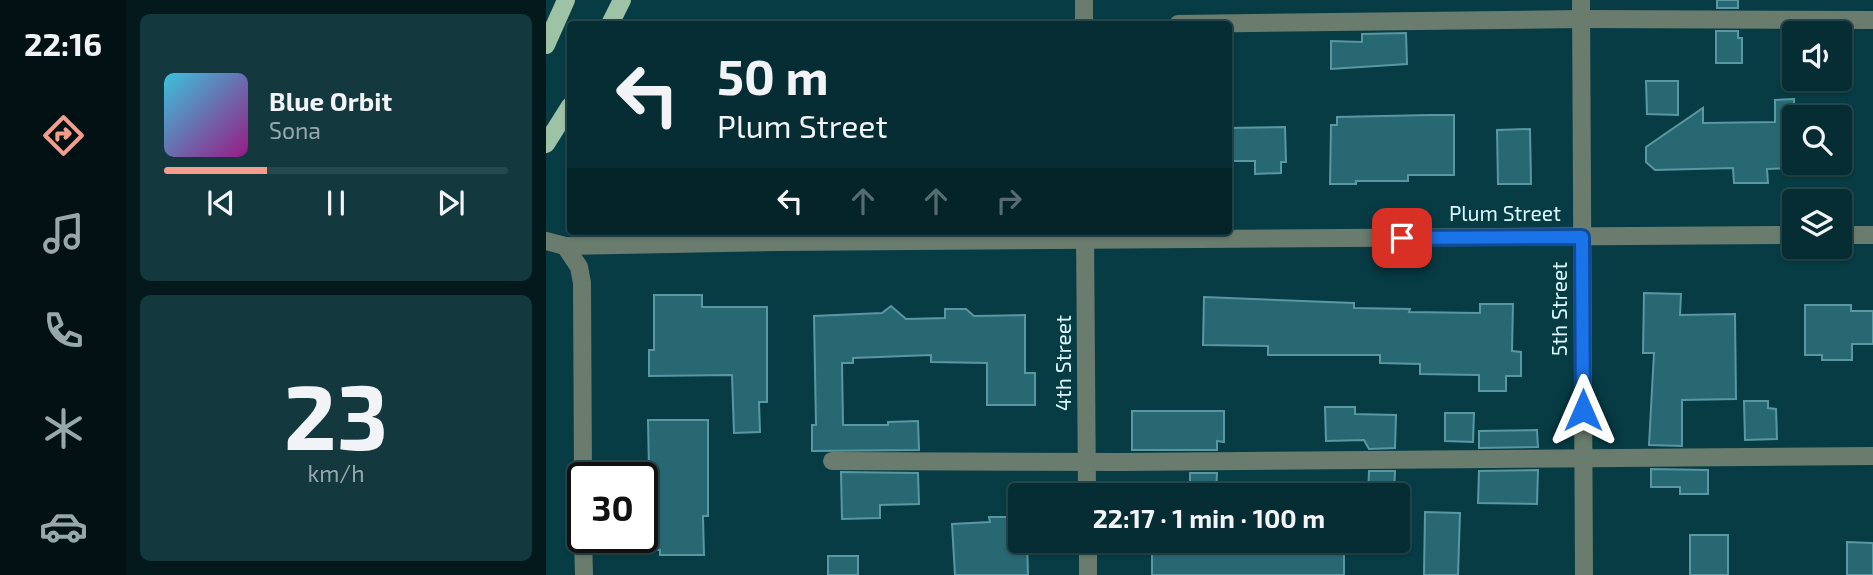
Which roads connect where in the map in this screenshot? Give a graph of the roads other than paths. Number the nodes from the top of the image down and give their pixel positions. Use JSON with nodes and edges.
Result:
{"nodes":[{"id":1,"x":566,"y":0,"type":"edge"},
{"id":2,"x":622,"y":0,"type":"edge"},
{"id":3,"x":1084,"y":0,"type":"edge"},
{"id":4,"x":1581,"y":0,"type":"edge"},
{"id":5,"x":1581,"y":19,"type":"junction"},
{"id":6,"x":1873,"y":20,"type":"edge"},
{"id":7,"x":612,"y":21,"type":"edge"},
{"id":8,"x":1084,"y":21,"type":"edge"},
{"id":9,"x":1232,"y":23,"type":"edge"},
{"id":10,"x":546,"y":45,"type":"edge"},
{"id":11,"x":567,"y":111,"type":"edge"},
{"id":12,"x":546,"y":144,"type":"edge"},
{"id":13,"x":1085,"y":235,"type":"edge"},
{"id":14,"x":1782,"y":235,"type":"edge"},
{"id":15,"x":1852,"y":235,"type":"edge"},
{"id":16,"x":1873,"y":235,"type":"edge"},
{"id":17,"x":1582,"y":237,"type":"junction"},
{"id":18,"x":546,"y":240,"type":"edge"},
{"id":19,"x":565,"y":246,"type":"junction"},
{"id":20,"x":1873,"y":456,"type":"edge"},
{"id":21,"x":1583,"y":458,"type":"junction"},
{"id":22,"x":832,"y":461,"type":"dead end"},
{"id":23,"x":583,"y":462,"type":"edge"},
{"id":24,"x":1087,"y":462,"type":"junction"},
{"id":25,"x":1087,"y":483,"type":"edge"},
{"id":26,"x":583,"y":553,"type":"edge"},
{"id":27,"x":1088,"y":553,"type":"edge"},
{"id":28,"x":584,"y":575,"type":"edge"},
{"id":29,"x":1088,"y":575,"type":"edge"},
{"id":30,"x":1584,"y":575,"type":"edge"}],
"edges":[{"from":1,"to":10,"type":"main road"},
{"from":2,"to":7,"type":"main road"},
{"from":3,"to":8,"type":"street"},
{"from":4,"to":5,"type":"street","name":"5th Street"},
{"from":5,"to":6,"type":"street"},
{"from":5,"to":9,"type":"street"},
{"from":5,"to":17,"type":"street","name":"5th Street"},
{"from":11,"to":12,"type":"main road"},
{"from":13,"to":17,"type":"street","name":"Plum Street"},
{"from":13,"to":19,"type":"street","name":"Plum Street"},
{"from":13,"to":24,"type":"street","name":"4th Street"},
{"from":14,"to":17,"type":"street","name":"Plum Street"},
{"from":15,"to":16,"type":"street"},
{"from":17,"to":21,"type":"street","name":"5th Street"},
{"from":18,"to":19,"type":"street","name":"Plum Street"},
{"from":19,"to":23,"type":"street"},
{"from":20,"to":21,"type":"street"},
{"from":21,"to":24,"type":"street"},
{"from":21,"to":30,"type":"street","name":"5th Street"},
{"from":22,"to":24,"type":"street"},
{"from":24,"to":25,"type":"street","name":"4th Street"},
{"from":26,"to":28,"type":"street"},
{"from":27,"to":29,"type":"street"}]}
